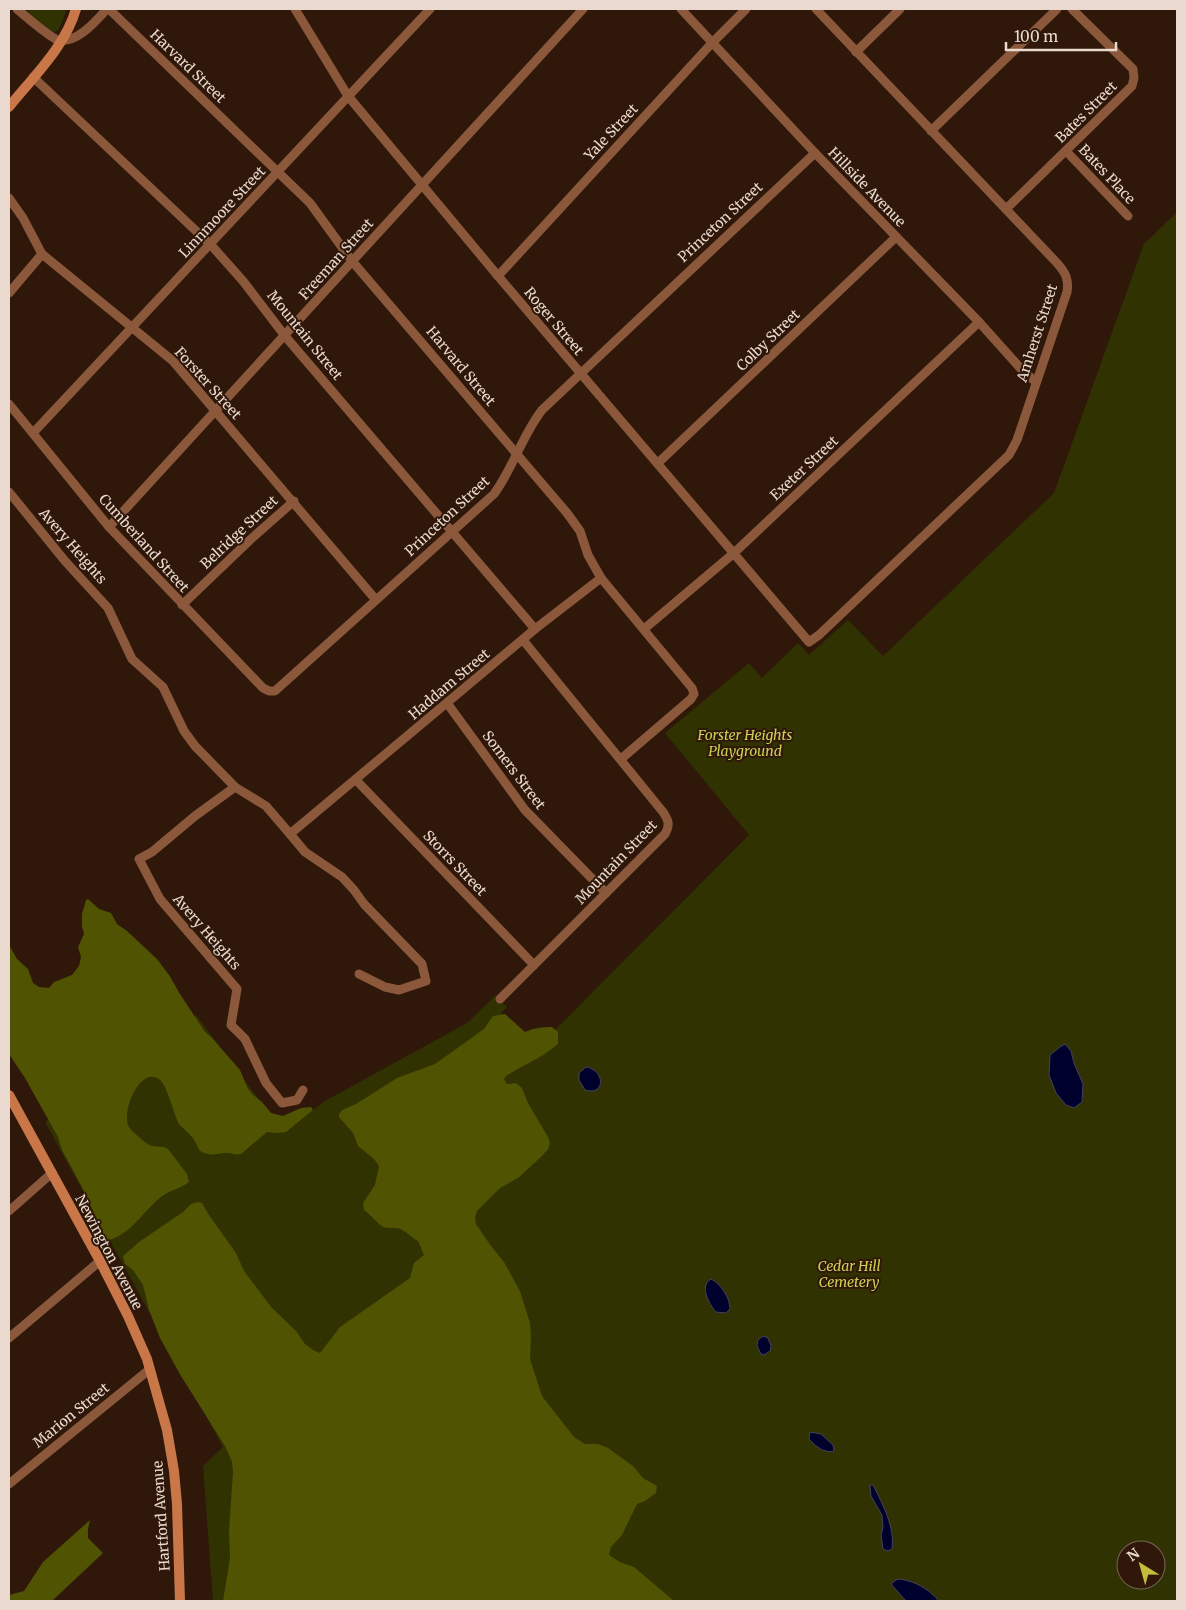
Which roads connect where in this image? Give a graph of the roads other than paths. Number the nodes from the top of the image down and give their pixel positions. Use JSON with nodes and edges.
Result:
{"nodes":[{"id":1,"x":17,"y":9,"type":"edge"},
{"id":2,"x":76,"y":9,"type":"edge"},
{"id":3,"x":108,"y":9,"type":"edge"},
{"id":4,"x":295,"y":9,"type":"edge"},
{"id":5,"x":428,"y":9,"type":"edge"},
{"id":6,"x":583,"y":9,"type":"edge"},
{"id":7,"x":681,"y":9,"type":"edge"},
{"id":8,"x":746,"y":9,"type":"edge"},
{"id":9,"x":816,"y":9,"type":"edge"},
{"id":10,"x":900,"y":9,"type":"edge"},
{"id":11,"x":1056,"y":9,"type":"edge"},
{"id":12,"x":1072,"y":9,"type":"edge"},
{"id":13,"x":62,"y":40,"type":"junction"},
{"id":14,"x":712,"y":43,"type":"junction"},
{"id":15,"x":856,"y":52,"type":"junction"},
{"id":16,"x":33,"y":77,"type":"junction"},
{"id":17,"x":348,"y":96,"type":"junction"},
{"id":18,"x":9,"y":107,"type":"edge"},
{"id":19,"x":931,"y":131,"type":"junction"},
{"id":20,"x":1066,"y":151,"type":"junction"},
{"id":21,"x":815,"y":153,"type":"junction"},
{"id":22,"x":278,"y":173,"type":"junction"},
{"id":23,"x":422,"y":184,"type":"junction"},
{"id":24,"x":9,"y":198,"type":"edge"},
{"id":25,"x":1006,"y":209,"type":"junction"},
{"id":26,"x":1128,"y":216,"type":"dead end"},
{"id":27,"x":896,"y":237,"type":"junction"},
{"id":28,"x":211,"y":245,"type":"junction"},
{"id":29,"x":42,"y":254,"type":"junction"},
{"id":30,"x":352,"y":260,"type":"junction"},
{"id":31,"x":498,"y":276,"type":"junction"},
{"id":32,"x":9,"y":293,"type":"edge"},
{"id":33,"x":979,"y":322,"type":"junction"},
{"id":34,"x":131,"y":328,"type":"junction"},
{"id":35,"x":285,"y":336,"type":"junction"},
{"id":36,"x":580,"y":374,"type":"junction"},
{"id":37,"x":1036,"y":382,"type":"junction"},
{"id":38,"x":9,"y":404,"type":"edge"},
{"id":39,"x":216,"y":411,"type":"junction"},
{"id":40,"x":33,"y":433,"type":"junction"},
{"id":41,"x":517,"y":453,"type":"junction"},
{"id":42,"x":658,"y":463,"type":"junction"},
{"id":43,"x":9,"y":492,"type":"edge"},
{"id":44,"x":294,"y":501,"type":"junction"},
{"id":45,"x":109,"y":527,"type":"junction"},
{"id":46,"x":452,"y":532,"type":"junction"},
{"id":47,"x":734,"y":554,"type":"junction"},
{"id":48,"x":601,"y":578,"type":"junction"},
{"id":49,"x":376,"y":600,"type":"junction"},
{"id":50,"x":182,"y":605,"type":"junction"},
{"id":51,"x":644,"y":629,"type":"junction"},
{"id":52,"x":535,"y":630,"type":"junction"},
{"id":53,"x":523,"y":640,"type":"junction"},
{"id":54,"x":807,"y":641,"type":"joint"},
{"id":55,"x":270,"y":691,"type":"joint"},
{"id":56,"x":447,"y":703,"type":"junction"},
{"id":57,"x":621,"y":759,"type":"junction"},
{"id":58,"x":356,"y":780,"type":"junction"},
{"id":59,"x":235,"y":787,"type":"junction"},
{"id":60,"x":290,"y":834,"type":"junction"},
{"id":61,"x":606,"y":893,"type":"junction"},
{"id":62,"x":534,"y":966,"type":"junction"},
{"id":63,"x":359,"y":974,"type":"dead end"},
{"id":64,"x":500,"y":999,"type":"dead end"},
{"id":65,"x":303,"y":1090,"type":"dead end"},
{"id":66,"x":9,"y":1095,"type":"edge"},
{"id":67,"x":52,"y":1173,"type":"junction"},
{"id":68,"x":9,"y":1211,"type":"edge"},
{"id":69,"x":100,"y":1261,"type":"junction"},
{"id":70,"x":9,"y":1338,"type":"edge"},
{"id":71,"x":150,"y":1368,"type":"junction"},
{"id":72,"x":167,"y":1430,"type":"joint"},
{"id":73,"x":9,"y":1484,"type":"edge"},
{"id":74,"x":180,"y":1601,"type":"edge"}],
"edges":[{"from":1,"to":13,"type":"street"},
{"from":2,"to":13,"type":"main road"},
{"from":3,"to":13,"type":"street"},
{"from":3,"to":22,"type":"street","name":"Harvard Street"},
{"from":4,"to":17,"type":"street","name":"Roger Street"},
{"from":5,"to":17,"type":"street","name":"Linnmoore Street"},
{"from":6,"to":23,"type":"street","name":"Freeman Street"},
{"from":7,"to":14,"type":"street","name":"Hillside Avenue"},
{"from":8,"to":14,"type":"street","name":"Yale Street"},
{"from":9,"to":15,"type":"street","name":"Amherst Street"},
{"from":10,"to":15,"type":"street"},
{"from":11,"to":19,"type":"street"},
{"from":12,"to":20,"type":"street","name":"Bates Street"},
{"from":13,"to":16,"type":"main road"},
{"from":14,"to":21,"type":"street","name":"Hillside Avenue"},
{"from":14,"to":31,"type":"street","name":"Yale Street"},
{"from":15,"to":19,"type":"street","name":"Amherst Street"},
{"from":16,"to":18,"type":"main road"},
{"from":16,"to":28,"type":"street","name":"Mountain Street"},
{"from":17,"to":22,"type":"street","name":"Linnmoore Street"},
{"from":17,"to":23,"type":"street","name":"Roger Street"},
{"from":19,"to":25,"type":"street","name":"Amherst Street"},
{"from":20,"to":25,"type":"street","name":"Bates Street"},
{"from":20,"to":26,"type":"street","name":"Bates Place"},
{"from":21,"to":27,"type":"street","name":"Hillside Avenue"},
{"from":21,"to":36,"type":"street","name":"Princeton Street"},
{"from":22,"to":28,"type":"street","name":"Linnmoore Street"},
{"from":22,"to":30,"type":"street","name":"Harvard Street"},
{"from":23,"to":30,"type":"street","name":"Freeman Street"},
{"from":23,"to":31,"type":"street","name":"Roger Street"},
{"from":24,"to":29,"type":"street","name":"Forster Street"},
{"from":25,"to":37,"type":"street","name":"Amherst Street"},
{"from":27,"to":33,"type":"street","name":"Hillside Avenue"},
{"from":27,"to":42,"type":"street","name":"Colby Street"},
{"from":28,"to":34,"type":"street","name":"Linnmoore Street"},
{"from":28,"to":35,"type":"street","name":"Mountain Street"},
{"from":29,"to":32,"type":"street"},
{"from":29,"to":34,"type":"street","name":"Forster Street"},
{"from":30,"to":35,"type":"street","name":"Freeman Street"},
{"from":30,"to":41,"type":"street","name":"Harvard Street"},
{"from":31,"to":36,"type":"street","name":"Roger Street"},
{"from":33,"to":37,"type":"street","name":"Hillside Avenue"},
{"from":33,"to":47,"type":"street","name":"Exeter Street"},
{"from":34,"to":39,"type":"street","name":"Forster Street"},
{"from":34,"to":40,"type":"street","name":"Linnmoore Street"},
{"from":35,"to":39,"type":"street","name":"Freeman Street"},
{"from":35,"to":46,"type":"street","name":"Mountain Street"},
{"from":36,"to":41,"type":"street","name":"Princeton Street"},
{"from":36,"to":42,"type":"street","name":"Roger Street"},
{"from":37,"to":54,"type":"street","name":"Amherst Street"},
{"from":38,"to":40,"type":"street","name":"Cumberland Street"},
{"from":39,"to":44,"type":"street","name":"Forster Street"},
{"from":39,"to":45,"type":"street","name":"Freeman Street"},
{"from":40,"to":45,"type":"street","name":"Cumberland Street"},
{"from":41,"to":46,"type":"street","name":"Princeton Street"},
{"from":41,"to":48,"type":"street","name":"Harvard Street"},
{"from":42,"to":47,"type":"street","name":"Roger Street"},
{"from":43,"to":59,"type":"street","name":"Avery Heights"},
{"from":44,"to":49,"type":"street","name":"Forster Street"},
{"from":44,"to":50,"type":"street","name":"Belridge Street"},
{"from":45,"to":50,"type":"street","name":"Cumberland Street"},
{"from":46,"to":49,"type":"street","name":"Princeton Street"},
{"from":46,"to":52,"type":"street","name":"Mountain Street"},
{"from":47,"to":51,"type":"street","name":"Exeter Street"},
{"from":47,"to":54,"type":"street","name":"Roger Street"},
{"from":48,"to":51,"type":"street","name":"Harvard Street"},
{"from":48,"to":52,"type":"street","name":"Haddam Street"},
{"from":49,"to":55,"type":"street","name":"Princeton Street"},
{"from":50,"to":55,"type":"street","name":"Cumberland Street"},
{"from":51,"to":57,"type":"street","name":"Harvard Street"},
{"from":52,"to":53,"type":"street","name":"Haddam Street"},
{"from":53,"to":56,"type":"street","name":"Haddam Street"},
{"from":53,"to":57,"type":"street","name":"Mountain Street"},
{"from":56,"to":58,"type":"street","name":"Haddam Street"},
{"from":56,"to":61,"type":"street","name":"Somers Street"},
{"from":57,"to":61,"type":"street","name":"Mountain Street"},
{"from":58,"to":60,"type":"street","name":"Haddam Street"},
{"from":58,"to":62,"type":"street","name":"Storrs Street"},
{"from":59,"to":60,"type":"street","name":"Avery Heights"},
{"from":59,"to":65,"type":"street","name":"Avery Heights"},
{"from":60,"to":63,"type":"street","name":"Avery Heights"},
{"from":61,"to":62,"type":"street","name":"Mountain Street"},
{"from":62,"to":64,"type":"street","name":"Mountain Street"},
{"from":66,"to":67,"type":"main road","name":"Newington Avenue"},
{"from":67,"to":68,"type":"street"},
{"from":67,"to":69,"type":"main road","name":"Newington Avenue"},
{"from":69,"to":70,"type":"street"},
{"from":69,"to":71,"type":"main road","name":"Newington Avenue"},
{"from":71,"to":72,"type":"main road","name":"Newington Avenue"},
{"from":71,"to":73,"type":"street","name":"Marion Street"},
{"from":72,"to":74,"type":"main road","name":"Hartford Avenue"}]}
